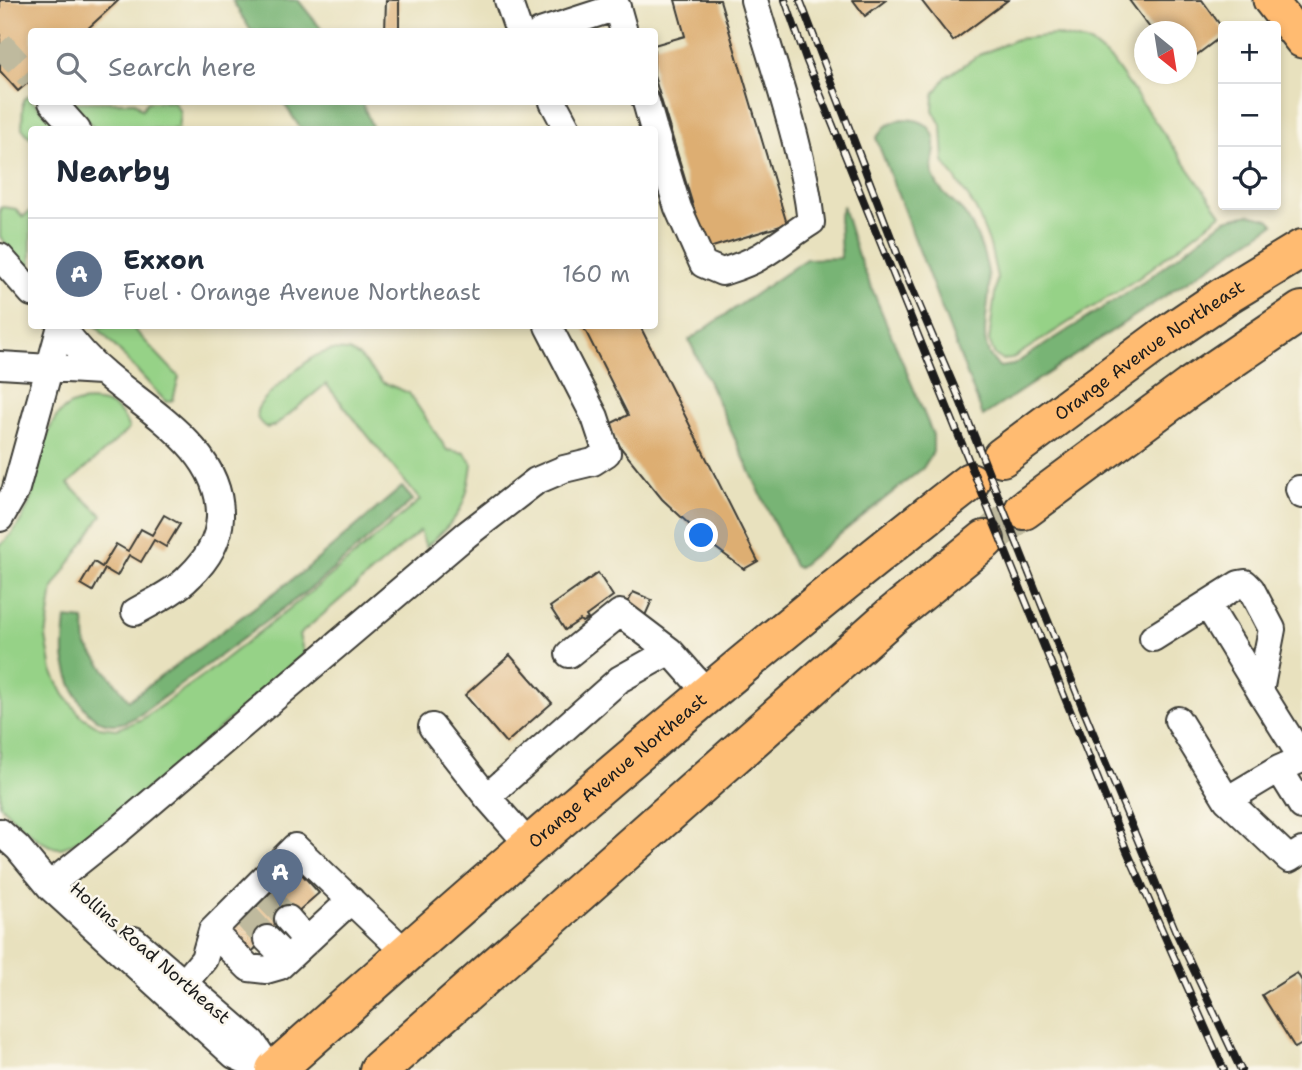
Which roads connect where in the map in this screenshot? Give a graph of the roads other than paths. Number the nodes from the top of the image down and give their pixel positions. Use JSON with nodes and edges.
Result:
{"nodes":[{"id":1,"x":508,"y":0,"type":"edge"},
{"id":2,"x":754,"y":0,"type":"edge"},
{"id":3,"x":1270,"y":0,"type":"edge"},
{"id":4,"x":582,"y":9,"type":"edge"},
{"id":5,"x":518,"y":28,"type":"edge"},
{"id":6,"x":547,"y":28,"type":"edge"},
{"id":7,"x":623,"y":28,"type":"edge"},
{"id":8,"x":1302,"y":41,"type":"edge"},
{"id":9,"x":55,"y":105,"type":"edge"},
{"id":10,"x":542,"y":105,"type":"edge"},
{"id":11,"x":555,"y":105,"type":"edge"},
{"id":12,"x":647,"y":105,"type":"edge"},
{"id":13,"x":74,"y":126,"type":"edge"},
{"id":14,"x":545,"y":126,"type":"edge"},
{"id":15,"x":566,"y":126,"type":"edge"},
{"id":16,"x":653,"y":126,"type":"edge"},
{"id":17,"x":658,"y":143,"type":"edge"},
{"id":18,"x":1302,"y":249,"type":"edge"},
{"id":19,"x":0,"y":257,"type":"edge"},
{"id":20,"x":28,"y":288,"type":"edge"},
{"id":21,"x":1302,"y":311,"type":"edge"},
{"id":22,"x":60,"y":329,"type":"edge"},
{"id":23,"x":64,"y":329,"type":"edge"},
{"id":24,"x":550,"y":329,"type":"edge"},
{"id":25,"x":0,"y":365,"type":"edge"},
{"id":26,"x":50,"y":368,"type":"junction"},
{"id":27,"x":100,"y":371,"type":"junction"},
{"id":28,"x":1002,"y":457,"type":"dead end"},
{"id":29,"x":970,"y":482,"type":"dead end"},
{"id":30,"x":1302,"y":489,"type":"edge"},
{"id":31,"x":1302,"y":495,"type":"edge"},
{"id":32,"x":1024,"y":510,"type":"tunnel mouth"},
{"id":33,"x":0,"y":518,"type":"edge"},
{"id":34,"x":985,"y":540,"type":"tunnel mouth"},
{"id":35,"x":1207,"y":604,"type":"junction"},
{"id":36,"x":135,"y":612,"type":"dead end"},
{"id":37,"x":1153,"y":638,"type":"dead end"},
{"id":38,"x":670,"y":651,"type":"junction"},
{"id":39,"x":569,"y":654,"type":"dead end"},
{"id":40,"x":1260,"y":691,"type":"junction"},
{"id":41,"x":709,"y":695,"type":"junction"},
{"id":42,"x":1178,"y":720,"type":"dead end"},
{"id":43,"x":432,"y":727,"type":"dead end"},
{"id":44,"x":1294,"y":762,"type":"edge"},
{"id":45,"x":487,"y":797,"type":"junction"},
{"id":46,"x":1227,"y":800,"type":"junction"},
{"id":47,"x":1302,"y":806,"type":"edge"},
{"id":48,"x":9,"y":840,"type":"edge"},
{"id":49,"x":530,"y":846,"type":"junction"},
{"id":50,"x":1302,"y":851,"type":"edge"},
{"id":51,"x":61,"y":876,"type":"junction"},
{"id":52,"x":351,"y":900,"type":"junction"},
{"id":53,"x":288,"y":919,"type":"tunnel mouth"},
{"id":54,"x":212,"y":931,"type":"junction"},
{"id":55,"x":267,"y":939,"type":"tunnel mouth"},
{"id":56,"x":307,"y":941,"type":"junction"},
{"id":57,"x":406,"y":953,"type":"junction"},
{"id":58,"x":288,"y":959,"type":"junction"},
{"id":59,"x":185,"y":982,"type":"junction"},
{"id":60,"x":441,"y":1013,"type":"junction"},
{"id":61,"x":271,"y":1070,"type":"edge"},
{"id":62,"x":379,"y":1070,"type":"edge"},
{"id":63,"x":406,"y":1070,"type":"edge"}],
"edges":[{"from":1,"to":5,"type":"street"},
{"from":2,"to":17,"type":"street"},
{"from":3,"to":8,"type":"main road"},
{"from":4,"to":6,"type":"street"},
{"from":4,"to":7,"type":"street"},
{"from":9,"to":13,"type":"street"},
{"from":10,"to":14,"type":"street"},
{"from":11,"to":15,"type":"street"},
{"from":12,"to":16,"type":"street"},
{"from":18,"to":28,"type":"highway","name":"Orange Avenue Northeast"},
{"from":19,"to":20,"type":"street"},
{"from":21,"to":32,"type":"highway"},
{"from":22,"to":26,"type":"street"},
{"from":23,"to":27,"type":"street"},
{"from":24,"to":51,"type":"street"},
{"from":25,"to":26,"type":"street"},
{"from":26,"to":27,"type":"street"},
{"from":26,"to":33,"type":"street"},
{"from":27,"to":36,"type":"street"},
{"from":29,"to":41,"type":"highway","name":"Orange Avenue Northeast"},
{"from":30,"to":31,"type":"street"},
{"from":34,"to":60,"type":"highway"},
{"from":35,"to":37,"type":"street"},
{"from":35,"to":40,"type":"street"},
{"from":35,"to":40,"type":"street"},
{"from":38,"to":39,"type":"street"},
{"from":38,"to":41,"type":"street"},
{"from":38,"to":45,"type":"street"},
{"from":40,"to":44,"type":"street"},
{"from":41,"to":49,"type":"highway","name":"Orange Avenue Northeast"},
{"from":42,"to":46,"type":"street"},
{"from":43,"to":45,"type":"street"},
{"from":44,"to":46,"type":"street"},
{"from":44,"to":47,"type":"street"},
{"from":45,"to":49,"type":"street"},
{"from":46,"to":50,"type":"street"},
{"from":48,"to":51,"type":"street","name":"Hollins Road Northeast"},
{"from":48,"to":61,"type":"street","name":"Hollins Road Northeast"},
{"from":49,"to":57,"type":"highway","name":"Orange Avenue Northeast"},
{"from":51,"to":59,"type":"street","name":"Hollins Road Northeast"},
{"from":52,"to":54,"type":"street"},
{"from":52,"to":56,"type":"street"},
{"from":52,"to":57,"type":"street"},
{"from":53,"to":56,"type":"street"},
{"from":54,"to":58,"type":"street"},
{"from":54,"to":59,"type":"street"},
{"from":55,"to":58,"type":"street"},
{"from":56,"to":58,"type":"street"},
{"from":57,"to":61,"type":"highway","name":"Orange Avenue Northeast"},
{"from":59,"to":61,"type":"street","name":"Hollins Road Northeast"},
{"from":60,"to":62,"type":"highway"},
{"from":60,"to":63,"type":"highway"}]}
